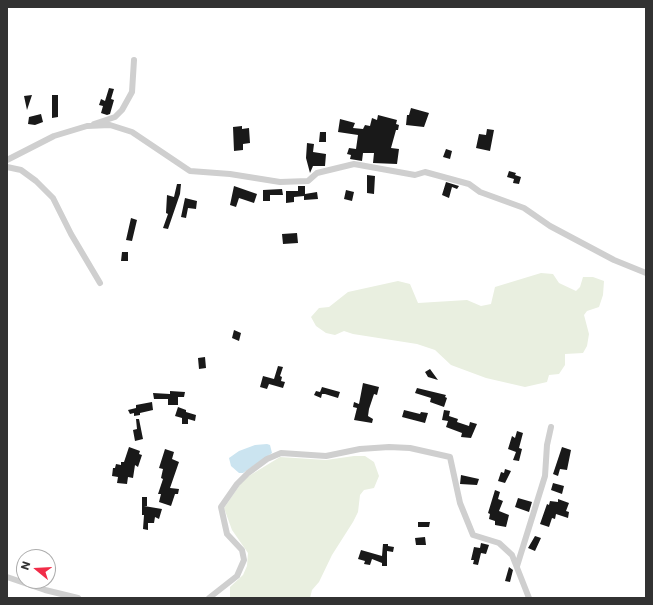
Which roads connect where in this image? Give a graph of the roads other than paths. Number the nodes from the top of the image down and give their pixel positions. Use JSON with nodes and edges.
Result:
{"nodes":[{"id":1,"x":134,"y":60,"type":"dead end"},
{"id":2,"x":87,"y":126,"type":"junction"},
{"id":3,"x":7,"y":160,"type":"edge"},
{"id":4,"x":7,"y":167,"type":"edge"},
{"id":5,"x":646,"y":273,"type":"edge"},
{"id":6,"x":100,"y":283,"type":"dead end"},
{"id":7,"x":551,"y":427,"type":"dead end"},
{"id":8,"x":517,"y":566,"type":"junction"},
{"id":9,"x":7,"y":577,"type":"edge"},
{"id":10,"x":78,"y":598,"type":"edge"},
{"id":11,"x":209,"y":598,"type":"edge"},
{"id":12,"x":529,"y":598,"type":"edge"}],
"edges":[{"from":1,"to":2,"type":"street"},
{"from":2,"to":3,"type":"street"},
{"from":2,"to":5,"type":"street"},
{"from":4,"to":6,"type":"street"},
{"from":7,"to":8,"type":"street"},
{"from":8,"to":11,"type":"street"},
{"from":8,"to":12,"type":"street"},
{"from":9,"to":10,"type":"street"}]}
